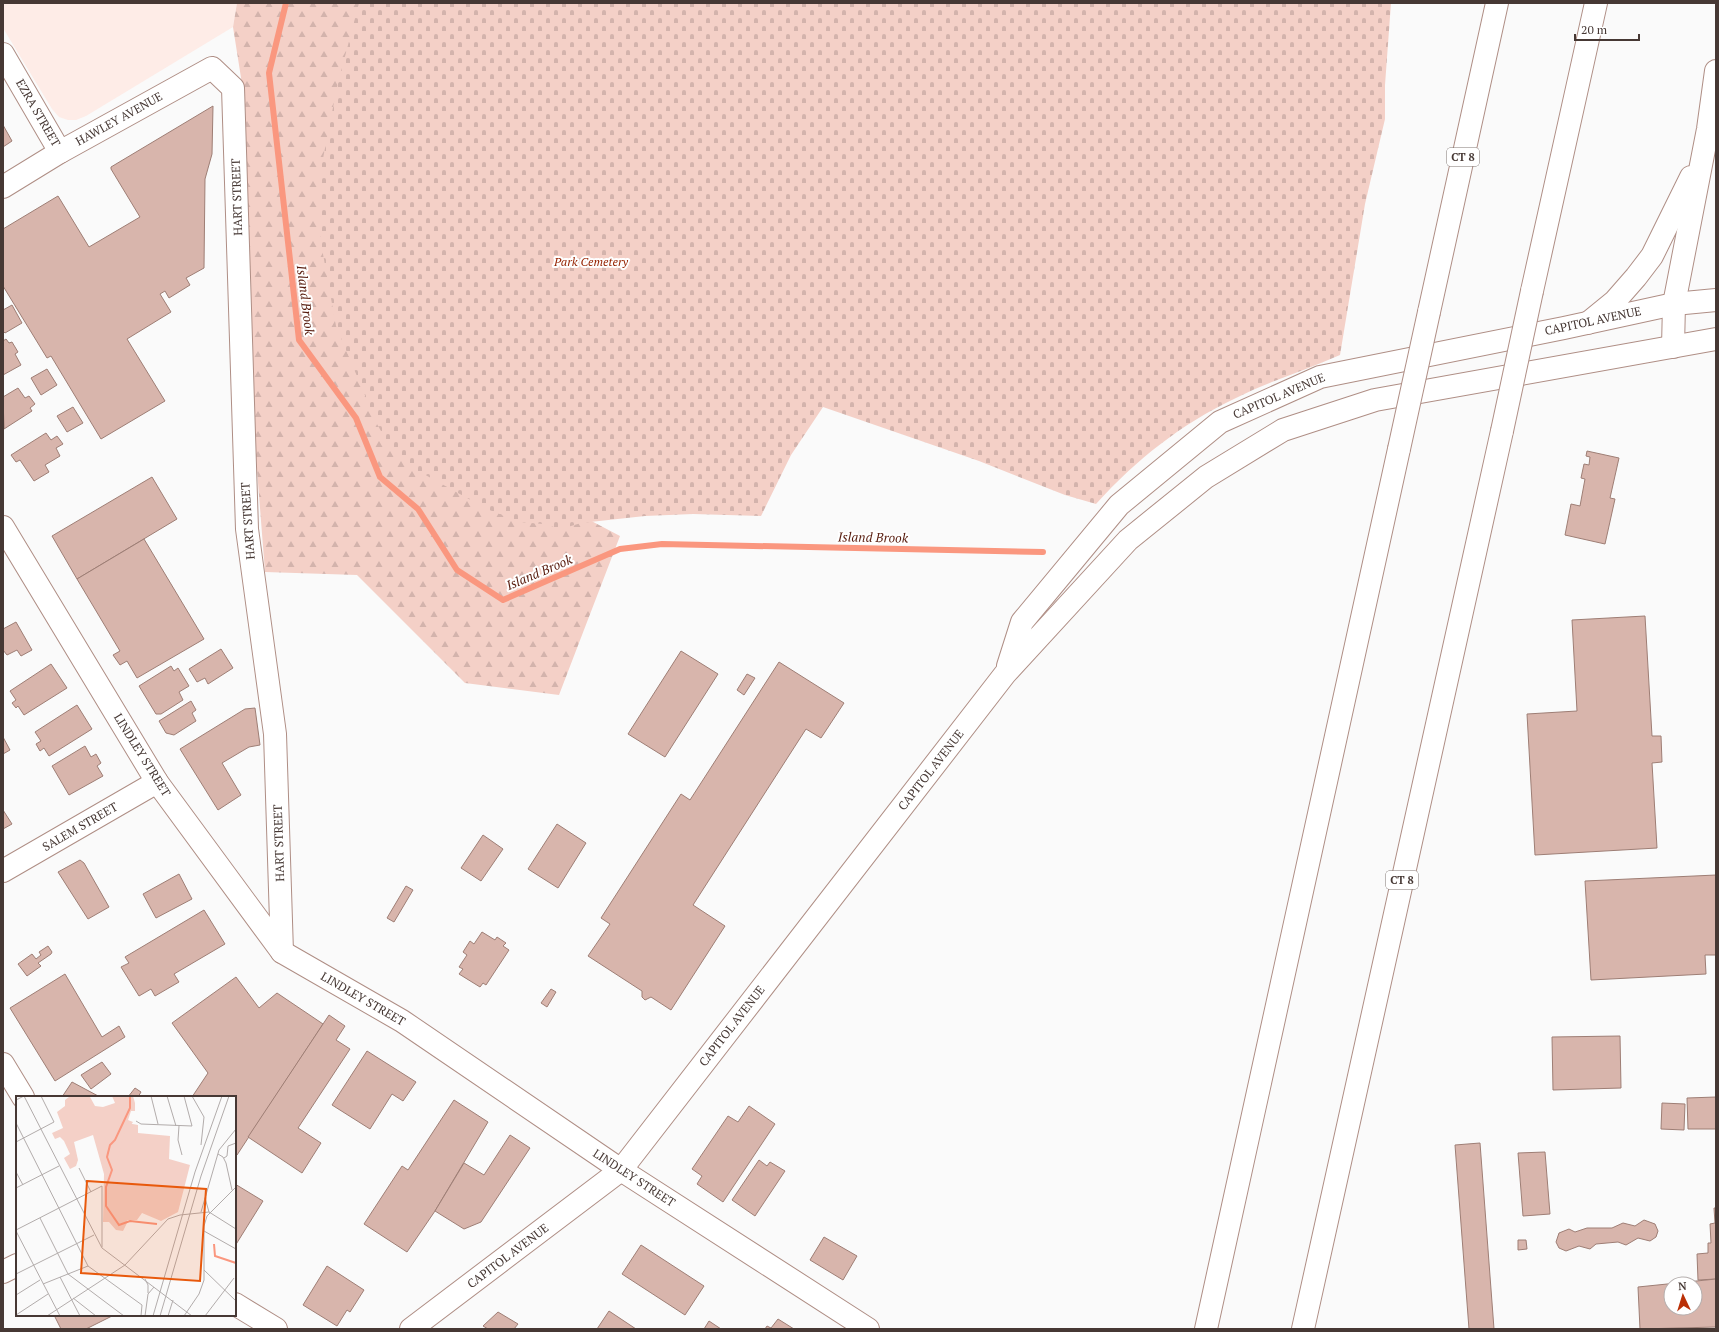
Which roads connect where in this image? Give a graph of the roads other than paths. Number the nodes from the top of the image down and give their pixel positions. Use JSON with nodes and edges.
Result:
{"nodes":[{"id":1,"x":1497,"y":3,"type":"edge"},
{"id":2,"x":1596,"y":3,"type":"edge"},
{"id":3,"x":3,"y":54,"type":"edge"},
{"id":4,"x":1716,"y":72,"type":"edge"},
{"id":5,"x":233,"y":88,"type":"joint"},
{"id":6,"x":1712,"y":135,"type":"edge"},
{"id":7,"x":60,"y":152,"type":"junction"},
{"id":8,"x":3,"y":187,"type":"edge"},
{"id":9,"x":1716,"y":300,"type":"edge"},
{"id":10,"x":1674,"y":304,"type":"junction"},
{"id":11,"x":1588,"y":323,"type":"junction"},
{"id":12,"x":1716,"y":339,"type":"edge"},
{"id":13,"x":1673,"y":347,"type":"junction"},
{"id":14,"x":3,"y":527,"type":"edge"},
{"id":15,"x":1005,"y":674,"type":"junction"},
{"id":16,"x":157,"y":782,"type":"junction"},
{"id":17,"x":3,"y":871,"type":"edge"},
{"id":18,"x":282,"y":952,"type":"junction"},
{"id":19,"x":3,"y":1064,"type":"edge"},
{"id":20,"x":22,"y":1096,"type":"edge"},
{"id":21,"x":621,"y":1170,"type":"junction"},
{"id":22,"x":16,"y":1266,"type":"edge"},
{"id":23,"x":3,"y":1272,"type":"edge"},
{"id":24,"x":236,"y":1305,"type":"edge"},
{"id":25,"x":276,"y":1329,"type":"edge"},
{"id":26,"x":411,"y":1329,"type":"edge"},
{"id":27,"x":868,"y":1329,"type":"edge"},
{"id":28,"x":1206,"y":1329,"type":"edge"},
{"id":29,"x":1303,"y":1329,"type":"edge"}],
"edges":[{"from":1,"to":28,"type":"main road","number":"CT 8","bridge":true},
{"from":2,"to":29,"type":"main road","number":"CT 8","bridge":true},
{"from":3,"to":7,"type":"main road","name":"EZRA STREET"},
{"from":4,"to":6,"type":"main road"},
{"from":5,"to":7,"type":"main road","name":"HAWLEY AVENUE"},
{"from":5,"to":18,"type":"main road","name":"HART STREET"},
{"from":6,"to":10,"type":"main road"},
{"from":6,"to":11,"type":"main road"},
{"from":7,"to":8,"type":"main road","name":"HAWLEY AVENUE"},
{"from":9,"to":10,"type":"main road","name":"CAPITOL AVENUE"},
{"from":10,"to":11,"type":"main road","name":"CAPITOL AVENUE"},
{"from":10,"to":13,"type":"main road"},
{"from":11,"to":15,"type":"main road","name":"CAPITOL AVENUE"},
{"from":12,"to":13,"type":"main road","name":"CAPITOL AVENUE"},
{"from":13,"to":15,"type":"main road","name":"CAPITOL AVENUE"},
{"from":14,"to":16,"type":"main road","name":"LINDLEY STREET"},
{"from":15,"to":21,"type":"main road","name":"CAPITOL AVENUE"},
{"from":16,"to":17,"type":"main road","name":"SALEM STREET"},
{"from":16,"to":18,"type":"main road","name":"LINDLEY STREET"},
{"from":18,"to":21,"type":"main road","name":"LINDLEY STREET"},
{"from":19,"to":20,"type":"main road"},
{"from":21,"to":26,"type":"main road","name":"CAPITOL AVENUE"},
{"from":21,"to":27,"type":"main road","name":"LINDLEY STREET"},
{"from":22,"to":23,"type":"main road"},
{"from":24,"to":25,"type":"main road"}]}
